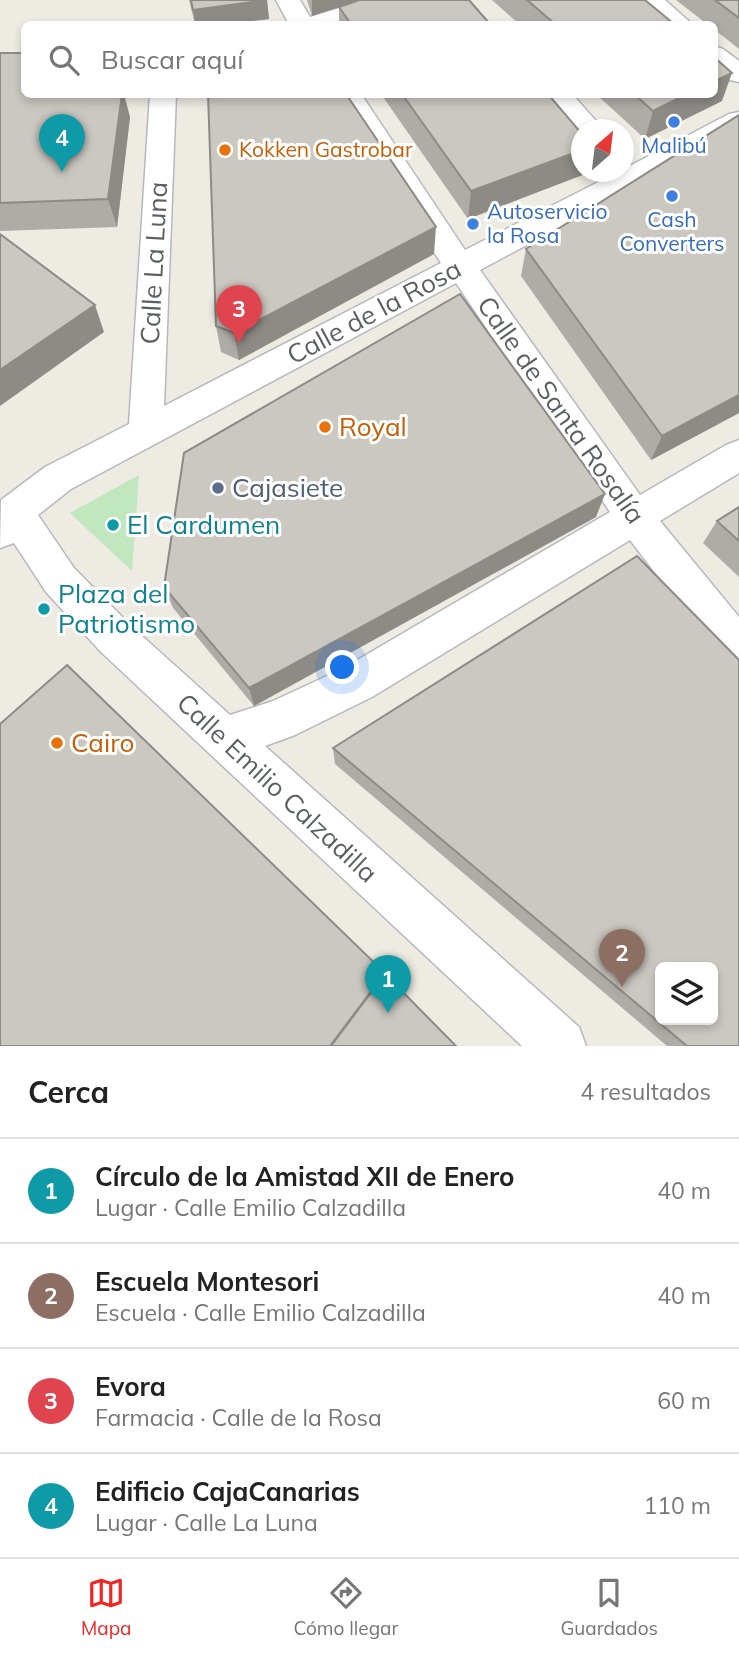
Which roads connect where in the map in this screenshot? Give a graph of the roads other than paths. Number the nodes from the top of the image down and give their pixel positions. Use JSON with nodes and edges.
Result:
{"nodes":[{"id":1,"x":288,"y":0,"type":"edge"},
{"id":2,"x":392,"y":0,"type":"edge"},
{"id":3,"x":650,"y":0,"type":"edge"},
{"id":4,"x":299,"y":21,"type":"edge"},
{"id":5,"x":324,"y":21,"type":"edge"},
{"id":6,"x":675,"y":21,"type":"edge"},
{"id":7,"x":718,"y":56,"type":"edge"},
{"id":8,"x":739,"y":74,"type":"edge"},
{"id":9,"x":163,"y":98,"type":"edge"},
{"id":10,"x":350,"y":98,"type":"edge"},
{"id":11,"x":560,"y":98,"type":"edge"},
{"id":12,"x":580,"y":119,"type":"edge"},
{"id":13,"x":739,"y":120,"type":"edge"},
{"id":14,"x":634,"y":168,"type":"edge"},
{"id":15,"x":608,"y":182,"type":"edge"},
{"id":16,"x":460,"y":267,"type":"junction"},
{"id":17,"x":148,"y":430,"type":"junction"},
{"id":18,"x":739,"y":455,"type":"edge"},
{"id":19,"x":5,"y":517,"type":"edge"},
{"id":20,"x":634,"y":517,"type":"junction"},
{"id":21,"x":739,"y":649,"type":"edge"},
{"id":22,"x":223,"y":739,"type":"junction"},
{"id":23,"x":560,"y":1046,"type":"edge"}],
"edges":[{"from":1,"to":4,"type":"street"},
{"from":2,"to":5,"type":"street"},
{"from":3,"to":6,"type":"street"},
{"from":7,"to":8,"type":"street"},
{"from":9,"to":17,"type":"street","name":"Calle La Luna"},
{"from":10,"to":16,"type":"street","name":"Calle de Santa Rosalía"},
{"from":11,"to":12,"type":"street"},
{"from":13,"to":14,"type":"street","name":"Calle de la Rosa"},
{"from":15,"to":16,"type":"street","name":"Calle de la Rosa"},
{"from":16,"to":17,"type":"street","name":"Calle de la Rosa"},
{"from":16,"to":20,"type":"street","name":"Calle de Santa Rosalía"},
{"from":17,"to":19,"type":"street","name":"Calle de la Rosa"},
{"from":18,"to":20,"type":"street"},
{"from":19,"to":22,"type":"street","name":"Calle Emilio Calzadilla"},
{"from":20,"to":21,"type":"street","name":"Calle de Santa Rosalía"},
{"from":20,"to":22,"type":"street"},
{"from":22,"to":23,"type":"street","name":"Calle Emilio Calzadilla"}]}
